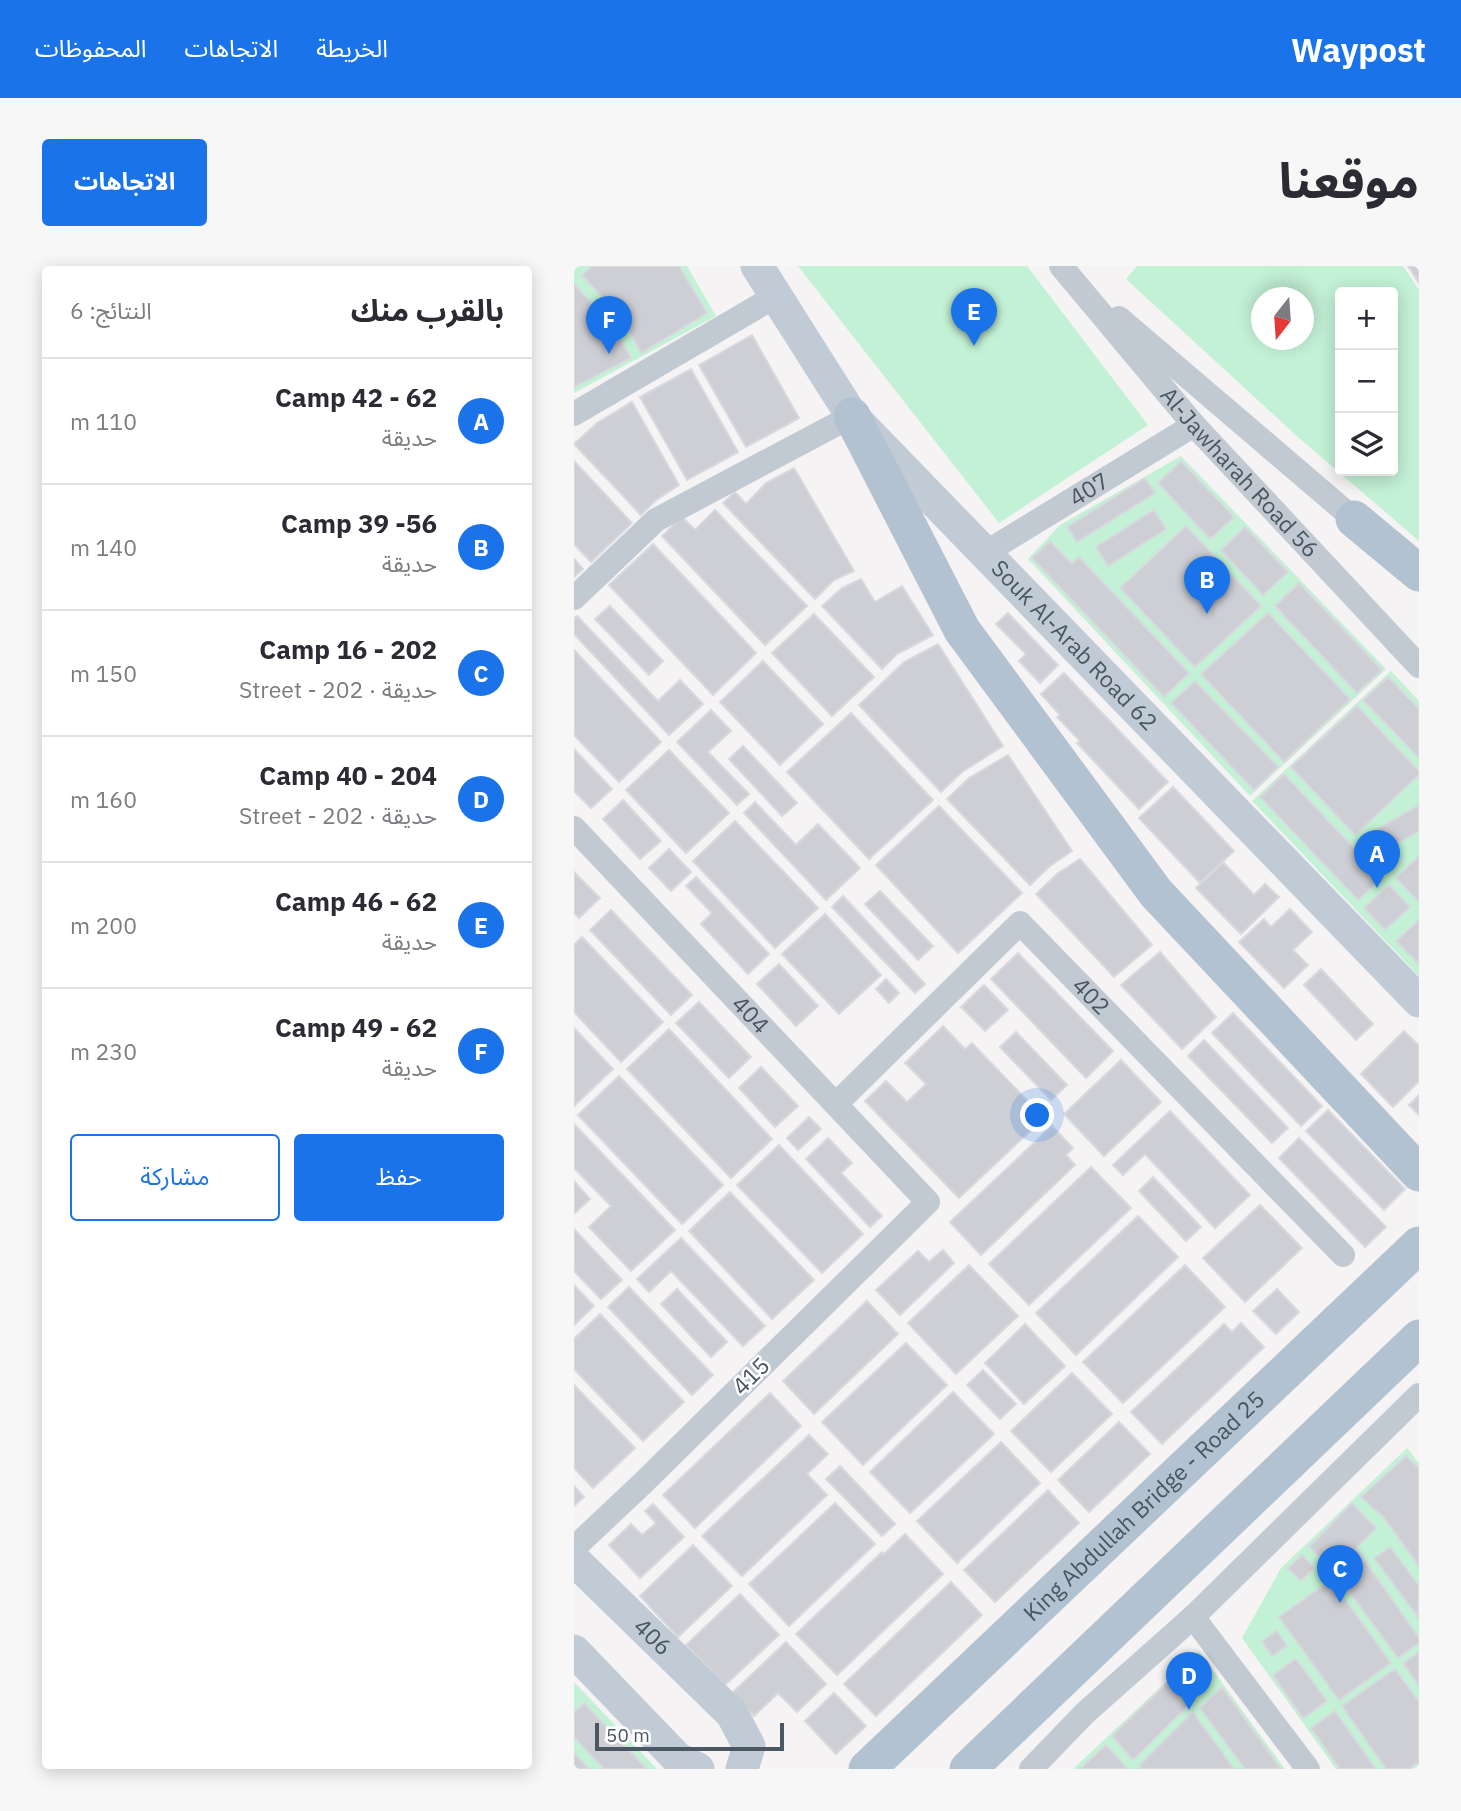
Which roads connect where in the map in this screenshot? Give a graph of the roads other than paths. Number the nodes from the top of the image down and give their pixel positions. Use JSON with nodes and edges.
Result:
{"nodes":[{"id":1,"x":757,"y":266,"type":"edge"},
{"id":2,"x":1063,"y":269,"type":"edge"},
{"id":3,"x":776,"y":296,"type":"junction"},
{"id":4,"x":574,"y":414,"type":"edge"},
{"id":5,"x":852,"y":415,"type":"junction"},
{"id":6,"x":1194,"y":425,"type":"junction"},
{"id":7,"x":1354,"y":519,"type":"joint"},
{"id":8,"x":985,"y":553,"type":"junction"},
{"id":9,"x":1419,"y":573,"type":"edge"},
{"id":10,"x":574,"y":598,"type":"edge"},
{"id":11,"x":1419,"y":666,"type":"edge"},
{"id":12,"x":574,"y":828,"type":"edge"},
{"id":13,"x":1419,"y":1001,"type":"edge"},
{"id":14,"x":836,"y":1104,"type":"junction"},
{"id":15,"x":1419,"y":1174,"type":"edge"},
{"id":16,"x":928,"y":1202,"type":"joint"},
{"id":17,"x":1419,"y":1245,"type":"edge"},
{"id":18,"x":1343,"y":1255,"type":"dead end"},
{"id":19,"x":1419,"y":1338,"type":"edge"},
{"id":20,"x":1419,"y":1395,"type":"edge"},
{"id":21,"x":574,"y":1548,"type":"edge"},
{"id":22,"x":574,"y":1560,"type":"edge"},
{"id":23,"x":1193,"y":1617,"type":"junction"},
{"id":24,"x":574,"y":1651,"type":"edge"},
{"id":25,"x":687,"y":1764,"type":"edge"},
{"id":26,"x":742,"y":1769,"type":"edge"},
{"id":27,"x":867,"y":1769,"type":"edge"},
{"id":28,"x":968,"y":1769,"type":"edge"},
{"id":29,"x":1031,"y":1769,"type":"edge"},
{"id":30,"x":1308,"y":1769,"type":"edge"}],
"edges":[{"from":1,"to":3,"type":"main road","name":"Souk Al-Arab Road 62"},
{"from":2,"to":6,"type":"street","name":"Al-Jawharah Road 56"},
{"from":2,"to":7,"type":"street","name":"Al-Jawharah Road 56"},
{"from":3,"to":4,"type":"street"},
{"from":3,"to":5,"type":"main road","name":"Souk Al-Arab Road 62"},
{"from":5,"to":8,"type":"main road","name":"Souk Al-Arab Road 62"},
{"from":5,"to":10,"type":"street"},
{"from":5,"to":15,"type":"main road"},
{"from":6,"to":8,"type":"street","name":"407"},
{"from":6,"to":11,"type":"street","name":"Al-Jawharah Road 56"},
{"from":7,"to":9,"type":"main road"},
{"from":8,"to":13,"type":"main road","name":"Souk Al-Arab Road 62"},
{"from":12,"to":14,"type":"street","name":"404"},
{"from":14,"to":16,"type":"street","name":"404"},
{"from":14,"to":18,"type":"street","name":"402"},
{"from":16,"to":21,"type":"street","name":"415"},
{"from":17,"to":27,"type":"main road","name":"King Abdullah Bridge - Road 25"},
{"from":19,"to":28,"type":"main road"},
{"from":20,"to":23,"type":"street"},
{"from":22,"to":26,"type":"main road","name":"406"},
{"from":23,"to":29,"type":"street"},
{"from":23,"to":30,"type":"street"},
{"from":24,"to":25,"type":"main road"}]}
